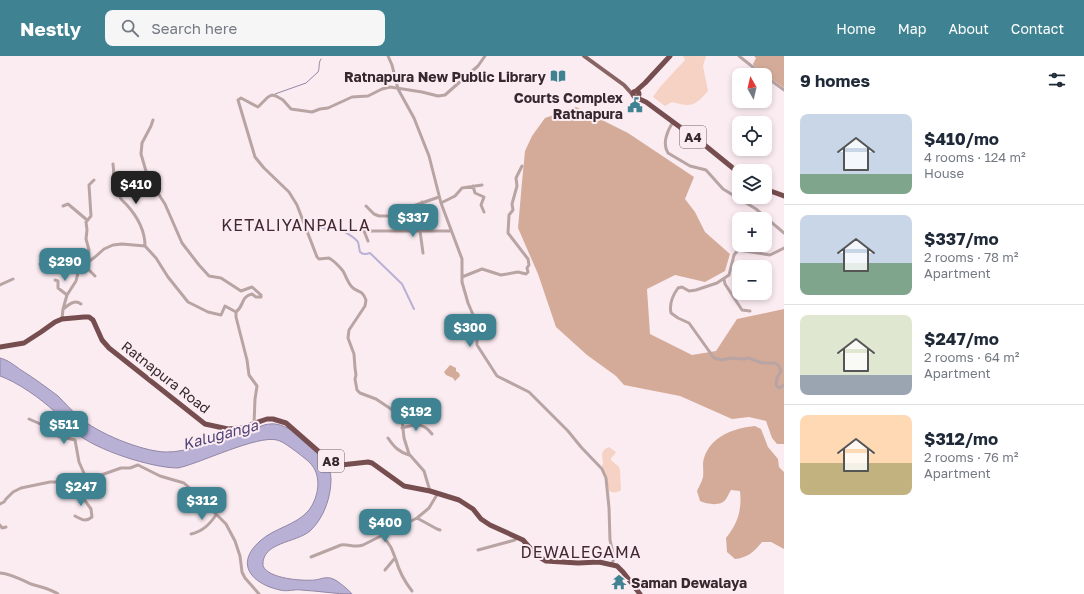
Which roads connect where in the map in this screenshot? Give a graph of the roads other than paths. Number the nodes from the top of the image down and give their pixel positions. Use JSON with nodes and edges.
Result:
{"nodes":[{"id":1,"x":388,"y":56,"type":"edge"},
{"id":2,"x":485,"y":56,"type":"edge"},
{"id":3,"x":584,"y":56,"type":"edge"},
{"id":4,"x":670,"y":56,"type":"edge"},
{"id":5,"x":739,"y":56,"type":"edge"},
{"id":6,"x":754,"y":68,"type":"edge"},
{"id":7,"x":772,"y":82,"type":"edge"},
{"id":8,"x":398,"y":89,"type":"junction"},
{"id":9,"x":784,"y":90,"type":"edge"},
{"id":10,"x":636,"y":93,"type":"junction"},
{"id":11,"x":153,"y":120,"type":"dead end"},
{"id":12,"x":673,"y":122,"type":"junction"},
{"id":13,"x":113,"y":164,"type":"dead end"},
{"id":14,"x":522,"y":166,"type":"dead end"},
{"id":15,"x":732,"y":168,"type":"edge"},
{"id":16,"x":94,"y":180,"type":"dead end"},
{"id":17,"x":482,"y":185,"type":"dead end"},
{"id":18,"x":474,"y":186,"type":"junction"},
{"id":19,"x":772,"y":192,"type":"edge"},
{"id":20,"x":784,"y":196,"type":"edge"},
{"id":21,"x":439,"y":197,"type":"junction"},
{"id":22,"x":422,"y":202,"type":"junction"},
{"id":23,"x":441,"y":203,"type":"junction"},
{"id":24,"x":63,"y":206,"type":"dead end"},
{"id":25,"x":366,"y":206,"type":"dead end"},
{"id":26,"x":410,"y":207,"type":"junction"},
{"id":27,"x":484,"y":212,"type":"dead end"},
{"id":28,"x":427,"y":218,"type":"dead end"},
{"id":29,"x":87,"y":220,"type":"junction"},
{"id":30,"x":409,"y":231,"type":"junction"},
{"id":31,"x":420,"y":231,"type":"junction"},
{"id":32,"x":451,"y":231,"type":"junction"},
{"id":33,"x":784,"y":233,"type":"edge"},
{"id":34,"x":368,"y":241,"type":"dead end"},
{"id":35,"x":145,"y":246,"type":"junction"},
{"id":36,"x":784,"y":248,"type":"edge"},
{"id":37,"x":423,"y":253,"type":"dead end"},
{"id":38,"x":88,"y":261,"type":"junction"},
{"id":39,"x":40,"y":264,"type":"dead end"},
{"id":40,"x":84,"y":264,"type":"junction"},
{"id":41,"x":77,"y":272,"type":"junction"},
{"id":42,"x":95,"y":276,"type":"dead end"},
{"id":43,"x":462,"y":277,"type":"junction"},
{"id":44,"x":13,"y":279,"type":"dead end"},
{"id":45,"x":724,"y":279,"type":"junction"},
{"id":46,"x":56,"y":280,"type":"dead end"},
{"id":47,"x":0,"y":285,"type":"edge"},
{"id":48,"x":67,"y":296,"type":"junction"},
{"id":49,"x":81,"y":304,"type":"dead end"},
{"id":50,"x":63,"y":309,"type":"junction"},
{"id":51,"x":750,"y":311,"type":"dead end"},
{"id":52,"x":236,"y":312,"type":"junction"},
{"id":53,"x":62,"y":319,"type":"junction"},
{"id":54,"x":0,"y":347,"type":"edge"},
{"id":55,"x":784,"y":385,"type":"edge"},
{"id":56,"x":29,"y":418,"type":"dead end"},
{"id":57,"x":254,"y":424,"type":"junction"},
{"id":58,"x":402,"y":428,"type":"junction"},
{"id":59,"x":432,"y":434,"type":"dead end"},
{"id":60,"x":388,"y":438,"type":"dead end"},
{"id":61,"x":410,"y":455,"type":"junction"},
{"id":62,"x":87,"y":480,"type":"junction"},
{"id":63,"x":78,"y":491,"type":"junction"},
{"id":64,"x":430,"y":491,"type":"junction"},
{"id":65,"x":438,"y":493,"type":"junction"},
{"id":66,"x":0,"y":504,"type":"edge"},
{"id":67,"x":216,"y":515,"type":"junction"},
{"id":68,"x":75,"y":516,"type":"dead end"},
{"id":69,"x":418,"y":518,"type":"junction"},
{"id":70,"x":0,"y":525,"type":"edge"},
{"id":71,"x":6,"y":527,"type":"dead end"},
{"id":72,"x":440,"y":530,"type":"dead end"},
{"id":73,"x":192,"y":534,"type":"dead end"},
{"id":74,"x":385,"y":534,"type":"junction"},
{"id":75,"x":518,"y":537,"type":"junction"},
{"id":76,"x":478,"y":550,"type":"dead end"},
{"id":77,"x":311,"y":557,"type":"dead end"},
{"id":78,"x":395,"y":558,"type":"junction"},
{"id":79,"x":612,"y":564,"type":"junction"},
{"id":80,"x":385,"y":570,"type":"dead end"},
{"id":81,"x":0,"y":573,"type":"edge"},
{"id":82,"x":412,"y":591,"type":"dead end"},
{"id":83,"x":58,"y":594,"type":"edge"},
{"id":84,"x":259,"y":594,"type":"edge"},
{"id":85,"x":640,"y":594,"type":"edge"}],
"edges":[{"from":1,"to":8,"type":"street"},
{"from":2,"to":8,"type":"street"},
{"from":3,"to":10,"type":"main road"},
{"from":4,"to":10,"type":"highway"},
{"from":5,"to":6,"type":"street"},
{"from":7,"to":9,"type":"street"},
{"from":8,"to":21,"type":"street"},
{"from":8,"to":58,"type":"street"},
{"from":10,"to":12,"type":"highway","number":"A4"},
{"from":11,"to":52,"type":"street"},
{"from":12,"to":15,"type":"highway","number":"A4"},
{"from":12,"to":33,"type":"street"},
{"from":13,"to":35,"type":"street"},
{"from":14,"to":43,"type":"street"},
{"from":16,"to":29,"type":"street"},
{"from":17,"to":18,"type":"street"},
{"from":18,"to":23,"type":"street"},
{"from":18,"to":27,"type":"street"},
{"from":19,"to":20,"type":"highway"},
{"from":21,"to":22,"type":"street"},
{"from":21,"to":23,"type":"street"},
{"from":22,"to":26,"type":"street"},
{"from":22,"to":28,"type":"street"},
{"from":23,"to":32,"type":"street"},
{"from":24,"to":29,"type":"street"},
{"from":25,"to":26,"type":"street"},
{"from":26,"to":30,"type":"street"},
{"from":29,"to":38,"type":"street"},
{"from":30,"to":31,"type":"street"},
{"from":30,"to":34,"type":"street"},
{"from":31,"to":32,"type":"street"},
{"from":31,"to":37,"type":"street"},
{"from":32,"to":43,"type":"street"},
{"from":35,"to":38,"type":"street"},
{"from":35,"to":52,"type":"street"},
{"from":36,"to":45,"type":"street"},
{"from":38,"to":40,"type":"street"},
{"from":39,"to":41,"type":"street"},
{"from":40,"to":41,"type":"street"},
{"from":40,"to":42,"type":"street"},
{"from":41,"to":48,"type":"street"},
{"from":43,"to":79,"type":"street"},
{"from":44,"to":47,"type":"street"},
{"from":45,"to":51,"type":"street"},
{"from":45,"to":55,"type":"street"},
{"from":46,"to":48,"type":"street"},
{"from":48,"to":50,"type":"street"},
{"from":49,"to":50,"type":"street"},
{"from":50,"to":53,"type":"street"},
{"from":52,"to":57,"type":"street"},
{"from":53,"to":54,"type":"highway","name":"Ratnapura Road","number":"A8"},
{"from":53,"to":57,"type":"highway","name":"Ratnapura Road","number":"A8"},
{"from":56,"to":62,"type":"street"},
{"from":57,"to":64,"type":"highway","name":"Ratnapura Road","number":"A8"},
{"from":58,"to":59,"type":"street"},
{"from":58,"to":61,"type":"street"},
{"from":60,"to":61,"type":"street"},
{"from":61,"to":64,"type":"street"},
{"from":62,"to":63,"type":"street"},
{"from":62,"to":67,"type":"street"},
{"from":63,"to":66,"type":"street"},
{"from":63,"to":68,"type":"street"},
{"from":64,"to":65,"type":"highway","name":"Ratnapura Road","number":"A8"},
{"from":65,"to":69,"type":"street"},
{"from":65,"to":75,"type":"highway","name":"Ratnapura Road","number":"A8"},
{"from":67,"to":73,"type":"street"},
{"from":67,"to":84,"type":"street"},
{"from":69,"to":72,"type":"street"},
{"from":69,"to":74,"type":"street"},
{"from":70,"to":71,"type":"street"},
{"from":74,"to":77,"type":"street"},
{"from":74,"to":78,"type":"street"},
{"from":75,"to":76,"type":"street"},
{"from":75,"to":79,"type":"highway","name":"Ratnapura Road","number":"A8"},
{"from":78,"to":80,"type":"street"},
{"from":78,"to":82,"type":"street"},
{"from":79,"to":85,"type":"highway"},
{"from":81,"to":83,"type":"street"}]}
